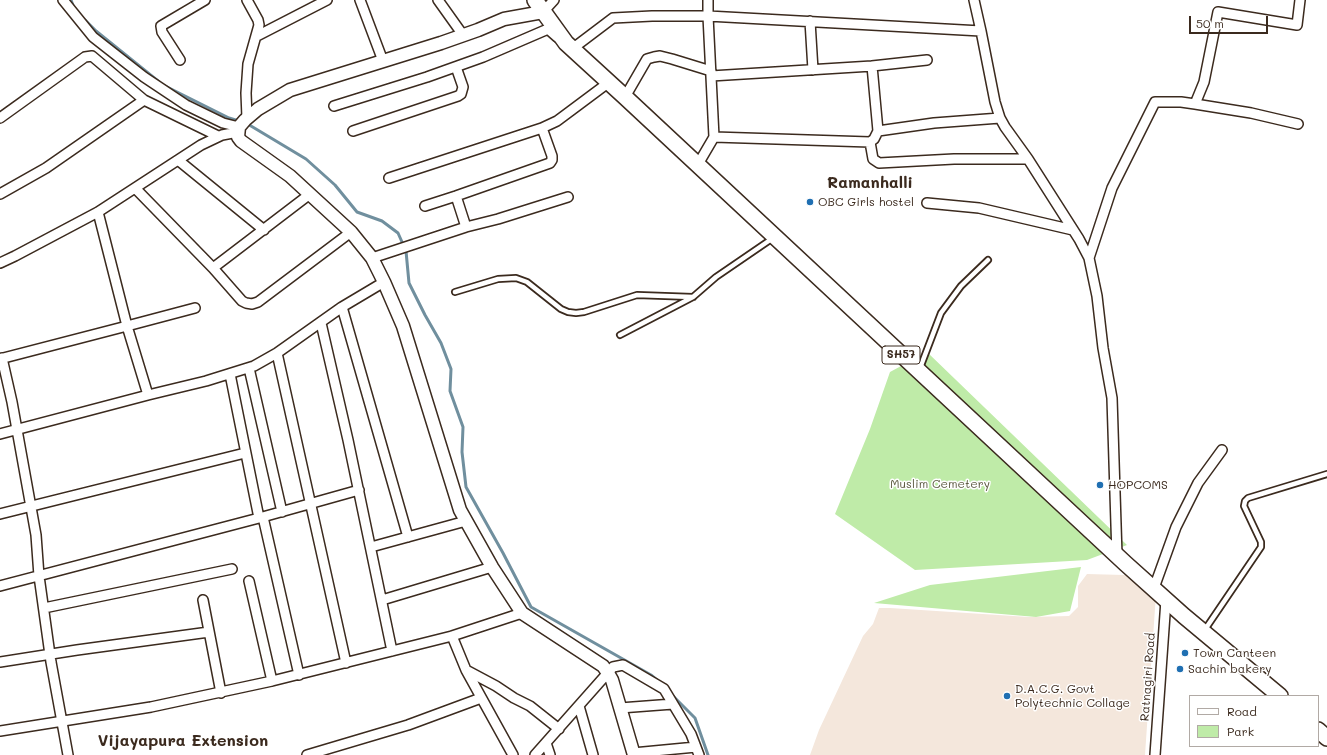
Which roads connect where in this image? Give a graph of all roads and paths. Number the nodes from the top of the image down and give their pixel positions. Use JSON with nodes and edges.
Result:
{"nodes":[{"id":1,"x":62,"y":0,"type":"edge"},
{"id":2,"x":205,"y":0,"type":"edge"},
{"id":3,"x":247,"y":0,"type":"edge"},
{"id":4,"x":327,"y":0,"type":"edge"},
{"id":5,"x":360,"y":0,"type":"edge"},
{"id":6,"x":438,"y":0,"type":"edge"},
{"id":7,"x":554,"y":0,"type":"edge"},
{"id":8,"x":708,"y":0,"type":"edge"},
{"id":9,"x":974,"y":0,"type":"edge"},
{"id":10,"x":1300,"y":0,"type":"edge"},
{"id":11,"x":539,"y":6,"type":"edge"},
{"id":12,"x":708,"y":16,"type":"junction"},
{"id":13,"x":810,"y":21,"type":"junction"},
{"id":14,"x":981,"y":31,"type":"junction"},
{"id":15,"x":463,"y":35,"type":"junction"},
{"id":16,"x":257,"y":36,"type":"junction"},
{"id":17,"x":569,"y":46,"type":"junction"},
{"id":18,"x":180,"y":60,"type":"dead end"},
{"id":19,"x":927,"y":60,"type":"dead end"},
{"id":20,"x":383,"y":61,"type":"junction"},
{"id":21,"x":872,"y":66,"type":"junction"},
{"id":22,"x":456,"y":67,"type":"junction"},
{"id":23,"x":813,"y":70,"type":"junction"},
{"id":24,"x":711,"y":74,"type":"junction"},
{"id":25,"x":624,"y":96,"type":"junction"},
{"id":26,"x":144,"y":100,"type":"junction"},
{"id":27,"x":1195,"y":104,"type":"junction"},
{"id":28,"x":334,"y":106,"type":"dead end"},
{"id":29,"x":0,"y":118,"type":"edge"},
{"id":30,"x":1000,"y":118,"type":"junction"},
{"id":31,"x":242,"y":124,"type":"junction"},
{"id":32,"x":1298,"y":124,"type":"dead end"},
{"id":33,"x":542,"y":128,"type":"junction"},
{"id":34,"x":353,"y":131,"type":"dead end"},
{"id":35,"x":878,"y":131,"type":"junction"},
{"id":36,"x":218,"y":136,"type":"junction"},
{"id":37,"x":714,"y":137,"type":"junction"},
{"id":38,"x":870,"y":142,"type":"junction"},
{"id":39,"x":1028,"y":159,"type":"junction"},
{"id":40,"x":178,"y":160,"type":"junction"},
{"id":41,"x":697,"y":166,"type":"junction"},
{"id":42,"x":388,"y":178,"type":"dead end"},
{"id":43,"x":134,"y":188,"type":"junction"},
{"id":44,"x":0,"y":194,"type":"edge"},
{"id":45,"x":310,"y":194,"type":"junction"},
{"id":46,"x":456,"y":196,"type":"junction"},
{"id":47,"x":568,"y":197,"type":"dead end"},
{"id":48,"x":927,"y":203,"type":"dead end"},
{"id":49,"x":425,"y":206,"type":"dead end"},
{"id":50,"x":98,"y":212,"type":"junction"},
{"id":51,"x":466,"y":227,"type":"junction"},
{"id":52,"x":264,"y":230,"type":"junction"},
{"id":53,"x":1073,"y":230,"type":"junction"},
{"id":54,"x":351,"y":232,"type":"junction"},
{"id":55,"x":774,"y":237,"type":"junction"},
{"id":56,"x":372,"y":258,"type":"junction"},
{"id":57,"x":1089,"y":258,"type":"junction"},
{"id":58,"x":988,"y":260,"type":"dead end"},
{"id":59,"x":0,"y":263,"type":"edge"},
{"id":60,"x":214,"y":268,"type":"junction"},
{"id":61,"x":384,"y":282,"type":"junction"},
{"id":62,"x":455,"y":292,"type":"dead end"},
{"id":63,"x":693,"y":297,"type":"junction"},
{"id":64,"x":342,"y":307,"type":"junction"},
{"id":65,"x":195,"y":308,"type":"dead end"},
{"id":66,"x":321,"y":323,"type":"junction"},
{"id":67,"x":127,"y":326,"type":"junction"},
{"id":68,"x":620,"y":335,"type":"dead end"},
{"id":69,"x":277,"y":353,"type":"junction"},
{"id":70,"x":1,"y":358,"type":"edge"},
{"id":71,"x":249,"y":368,"type":"junction"},
{"id":72,"x":919,"y":372,"type":"junction"},
{"id":73,"x":230,"y":374,"type":"junction"},
{"id":74,"x":148,"y":395,"type":"junction"},
{"id":75,"x":17,"y":430,"type":"junction"},
{"id":76,"x":0,"y":434,"type":"edge"},
{"id":77,"x":1222,"y":450,"type":"dead end"},
{"id":78,"x":245,"y":453,"type":"junction"},
{"id":79,"x":1327,"y":474,"type":"edge"},
{"id":80,"x":359,"y":490,"type":"junction"},
{"id":81,"x":311,"y":503,"type":"junction"},
{"id":82,"x":31,"y":507,"type":"junction"},
{"id":83,"x":282,"y":512,"type":"junction"},
{"id":84,"x":0,"y":514,"type":"edge"},
{"id":85,"x":261,"y":518,"type":"junction"},
{"id":86,"x":466,"y":521,"type":"junction"},
{"id":87,"x":408,"y":537,"type":"junction"},
{"id":88,"x":371,"y":547,"type":"junction"},
{"id":89,"x":1117,"y":556,"type":"junction"},
{"id":90,"x":492,"y":567,"type":"junction"},
{"id":91,"x":232,"y":569,"type":"dead end"},
{"id":92,"x":39,"y":576,"type":"junction"},
{"id":93,"x":249,"y":581,"type":"dead end"},
{"id":94,"x":0,"y":586,"type":"edge"},
{"id":95,"x":1154,"y":588,"type":"junction"},
{"id":96,"x":203,"y":600,"type":"dead end"},
{"id":97,"x":382,"y":600,"type":"junction"},
{"id":98,"x":1166,"y":600,"type":"junction"},
{"id":99,"x":44,"y":608,"type":"junction"},
{"id":100,"x":522,"y":613,"type":"junction"},
{"id":101,"x":209,"y":632,"type":"junction"},
{"id":102,"x":1203,"y":632,"type":"junction"},
{"id":103,"x":452,"y":636,"type":"junction"},
{"id":104,"x":392,"y":651,"type":"junction"},
{"id":105,"x":51,"y":654,"type":"junction"},
{"id":106,"x":0,"y":662,"type":"edge"},
{"id":107,"x":346,"y":663,"type":"junction"},
{"id":108,"x":466,"y":670,"type":"junction"},
{"id":109,"x":608,"y":673,"type":"junction"},
{"id":110,"x":299,"y":675,"type":"junction"},
{"id":111,"x":272,"y":681,"type":"junction"},
{"id":112,"x":221,"y":693,"type":"junction"},
{"id":113,"x":1279,"y":695,"type":"edge"},
{"id":114,"x":481,"y":698,"type":"junction"},
{"id":115,"x":673,"y":704,"type":"junction"},
{"id":116,"x":579,"y":706,"type":"junction"},
{"id":117,"x":620,"y":708,"type":"junction"},
{"id":118,"x":61,"y":722,"type":"junction"},
{"id":119,"x":559,"y":729,"type":"junction"},
{"id":120,"x":0,"y":731,"type":"edge"},
{"id":121,"x":1319,"y":731,"type":"edge"},
{"id":122,"x":1327,"y":738,"type":"edge"},
{"id":123,"x":546,"y":743,"type":"junction"},
{"id":124,"x":697,"y":751,"type":"edge"},
{"id":125,"x":633,"y":754,"type":"edge"},
{"id":126,"x":68,"y":755,"type":"edge"},
{"id":127,"x":306,"y":755,"type":"edge"},
{"id":128,"x":513,"y":755,"type":"edge"},
{"id":129,"x":534,"y":755,"type":"edge"},
{"id":130,"x":550,"y":755,"type":"edge"},
{"id":131,"x":593,"y":755,"type":"edge"},
{"id":132,"x":1155,"y":755,"type":"edge"}],
"edges":[{"from":1,"to":31,"type":"street"},
{"from":2,"to":18,"type":"street"},
{"from":3,"to":16,"type":"street"},
{"from":4,"to":16,"type":"street"},
{"from":5,"to":20,"type":"street"},
{"from":6,"to":15,"type":"street"},
{"from":7,"to":11,"type":"street"},
{"from":8,"to":12,"type":"street"},
{"from":9,"to":14,"type":"street"},
{"from":10,"to":27,"type":"street"},
{"from":11,"to":15,"type":"street"},
{"from":11,"to":17,"type":"main road","number":"SH57"},
{"from":12,"to":13,"type":"street"},
{"from":12,"to":17,"type":"street"},
{"from":12,"to":24,"type":"street"},
{"from":13,"to":14,"type":"street"},
{"from":13,"to":23,"type":"street"},
{"from":14,"to":30,"type":"street"},
{"from":15,"to":20,"type":"street"},
{"from":16,"to":31,"type":"street"},
{"from":17,"to":22,"type":"street"},
{"from":17,"to":25,"type":"main road","number":"SH57"},
{"from":19,"to":21,"type":"street"},
{"from":20,"to":31,"type":"street"},
{"from":21,"to":23,"type":"street"},
{"from":21,"to":35,"type":"street"},
{"from":22,"to":28,"type":"street"},
{"from":22,"to":34,"type":"street"},
{"from":23,"to":24,"type":"street"},
{"from":24,"to":25,"type":"street"},
{"from":24,"to":37,"type":"street"},
{"from":25,"to":33,"type":"street"},
{"from":25,"to":41,"type":"main road","number":"SH57"},
{"from":26,"to":29,"type":"street"},
{"from":26,"to":36,"type":"street"},
{"from":26,"to":44,"type":"street"},
{"from":27,"to":32,"type":"street"},
{"from":27,"to":57,"type":"street"},
{"from":30,"to":35,"type":"street"},
{"from":30,"to":39,"type":"street"},
{"from":31,"to":36,"type":"street"},
{"from":31,"to":45,"type":"street"},
{"from":33,"to":42,"type":"street"},
{"from":33,"to":46,"type":"street"},
{"from":35,"to":38,"type":"street"},
{"from":36,"to":40,"type":"street"},
{"from":37,"to":38,"type":"street"},
{"from":37,"to":41,"type":"street"},
{"from":38,"to":39,"type":"street"},
{"from":39,"to":53,"type":"street"},
{"from":40,"to":43,"type":"street"},
{"from":40,"to":52,"type":"street"},
{"from":41,"to":55,"type":"main road","number":"SH57"},
{"from":43,"to":50,"type":"street"},
{"from":43,"to":60,"type":"street"},
{"from":45,"to":52,"type":"street"},
{"from":45,"to":54,"type":"street"},
{"from":46,"to":49,"type":"street"},
{"from":46,"to":51,"type":"street"},
{"from":47,"to":51,"type":"street"},
{"from":48,"to":53,"type":"street"},
{"from":50,"to":59,"type":"street"},
{"from":50,"to":67,"type":"street"},
{"from":51,"to":56,"type":"street"},
{"from":52,"to":60,"type":"street"},
{"from":53,"to":57,"type":"street"},
{"from":54,"to":56,"type":"street"},
{"from":54,"to":60,"type":"street"},
{"from":55,"to":63,"type":"lane"},
{"from":55,"to":72,"type":"main road","number":"SH57"},
{"from":56,"to":61,"type":"street"},
{"from":57,"to":89,"type":"street"},
{"from":58,"to":72,"type":"lane"},
{"from":61,"to":64,"type":"street"},
{"from":61,"to":86,"type":"street"},
{"from":62,"to":63,"type":"lane"},
{"from":63,"to":68,"type":"lane"},
{"from":64,"to":66,"type":"street"},
{"from":64,"to":87,"type":"street"},
{"from":65,"to":67,"type":"street"},
{"from":66,"to":69,"type":"street"},
{"from":66,"to":80,"type":"street"},
{"from":67,"to":70,"type":"street"},
{"from":67,"to":74,"type":"street"},
{"from":69,"to":71,"type":"street"},
{"from":69,"to":81,"type":"street"},
{"from":70,"to":75,"type":"street"},
{"from":71,"to":73,"type":"street"},
{"from":71,"to":83,"type":"street"},
{"from":72,"to":89,"type":"main road","number":"SH57"},
{"from":73,"to":74,"type":"street"},
{"from":73,"to":78,"type":"street"},
{"from":74,"to":75,"type":"street"},
{"from":75,"to":76,"type":"street"},
{"from":75,"to":82,"type":"street"},
{"from":77,"to":95,"type":"street"},
{"from":78,"to":82,"type":"street"},
{"from":78,"to":85,"type":"street"},
{"from":79,"to":102,"type":"lane"},
{"from":80,"to":81,"type":"street"},
{"from":80,"to":88,"type":"street"},
{"from":81,"to":83,"type":"street"},
{"from":81,"to":107,"type":"street"},
{"from":82,"to":84,"type":"street"},
{"from":82,"to":92,"type":"street"},
{"from":83,"to":85,"type":"street"},
{"from":85,"to":92,"type":"street"},
{"from":85,"to":110,"type":"street"},
{"from":86,"to":87,"type":"street"},
{"from":86,"to":90,"type":"street"},
{"from":87,"to":88,"type":"street"},
{"from":88,"to":97,"type":"street"},
{"from":89,"to":95,"type":"main road","number":"SH57"},
{"from":90,"to":97,"type":"street"},
{"from":90,"to":100,"type":"street"},
{"from":91,"to":99,"type":"street"},
{"from":92,"to":94,"type":"street"},
{"from":92,"to":99,"type":"street"},
{"from":93,"to":111,"type":"street"},
{"from":95,"to":98,"type":"main road","number":"SH57"},
{"from":96,"to":101,"type":"street"},
{"from":97,"to":104,"type":"street"},
{"from":98,"to":102,"type":"main road","number":"SH57"},
{"from":98,"to":132,"type":"street","name":"Ratnagiri Road"},
{"from":99,"to":105,"type":"street"},
{"from":100,"to":103,"type":"street"},
{"from":100,"to":109,"type":"street"},
{"from":101,"to":105,"type":"street"},
{"from":101,"to":112,"type":"street"},
{"from":102,"to":113,"type":"main road","number":"SH57"},
{"from":103,"to":104,"type":"street"},
{"from":103,"to":108,"type":"street"},
{"from":104,"to":107,"type":"street"},
{"from":105,"to":106,"type":"street"},
{"from":105,"to":118,"type":"street"},
{"from":107,"to":110,"type":"street"},
{"from":108,"to":114,"type":"street"},
{"from":108,"to":119,"type":"street"},
{"from":109,"to":115,"type":"street"},
{"from":109,"to":116,"type":"street"},
{"from":109,"to":117,"type":"street"},
{"from":110,"to":111,"type":"street"},
{"from":111,"to":112,"type":"street"},
{"from":112,"to":118,"type":"street"},
{"from":114,"to":127,"type":"street"},
{"from":114,"to":128,"type":"street"},
{"from":115,"to":117,"type":"street"},
{"from":115,"to":124,"type":"street"},
{"from":116,"to":119,"type":"street"},
{"from":116,"to":131,"type":"street"},
{"from":117,"to":125,"type":"street"},
{"from":118,"to":120,"type":"street"},
{"from":118,"to":126,"type":"street"},
{"from":119,"to":123,"type":"street"},
{"from":121,"to":122,"type":"main road"},
{"from":123,"to":129,"type":"street"},
{"from":123,"to":130,"type":"street"},
{"from":124,"to":125,"type":"street"}]}
